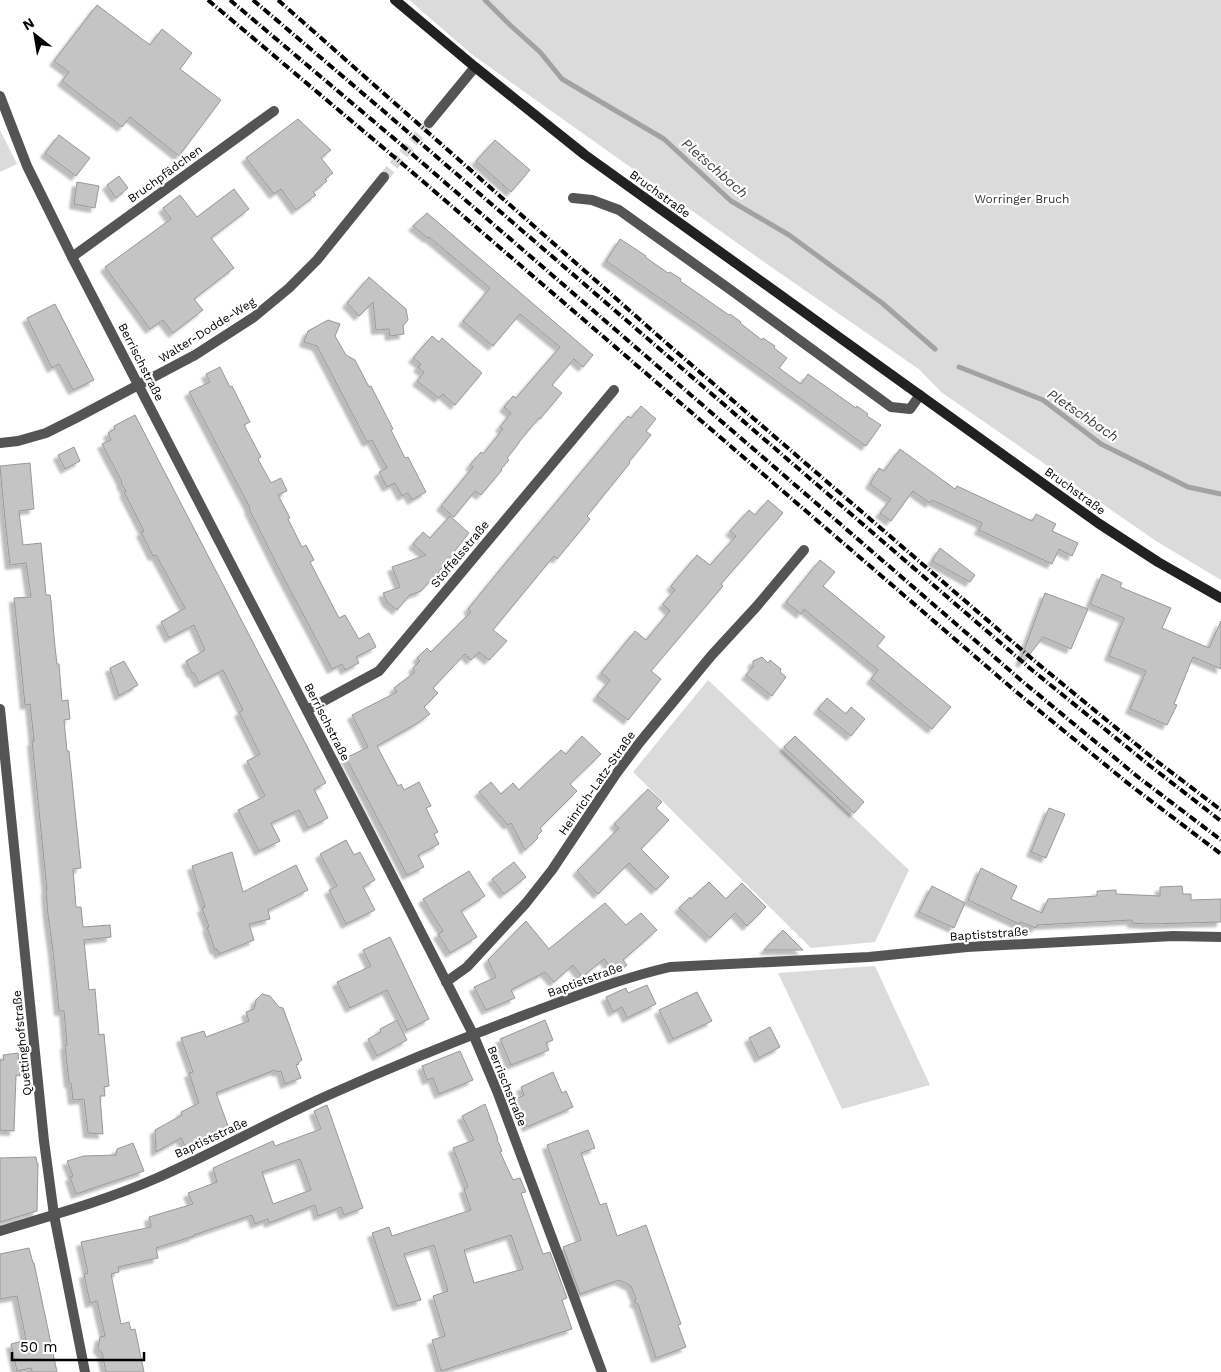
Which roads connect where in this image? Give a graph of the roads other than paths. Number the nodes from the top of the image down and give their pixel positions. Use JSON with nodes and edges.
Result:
{"nodes":[{"id":1,"x":394,"y":0,"type":"edge"},
{"id":2,"x":475,"y":67,"type":"junction"},
{"id":3,"x":0,"y":96,"type":"edge"},
{"id":4,"x":274,"y":111,"type":"dead end"},
{"id":5,"x":429,"y":124,"type":"tunnel mouth"},
{"id":6,"x":384,"y":177,"type":"tunnel mouth"},
{"id":7,"x":573,"y":198,"type":"dead end"},
{"id":8,"x":72,"y":257,"type":"junction"},
{"id":9,"x":139,"y":386,"type":"junction"},
{"id":10,"x":614,"y":390,"type":"dead end"},
{"id":11,"x":920,"y":395,"type":"junction"},
{"id":12,"x":0,"y":443,"type":"edge"},
{"id":13,"x":804,"y":550,"type":"dead end"},
{"id":14,"x":1221,"y":598,"type":"edge"},
{"id":15,"x":0,"y":709,"type":"edge"},
{"id":16,"x":307,"y":710,"type":"junction"},
{"id":17,"x":1221,"y":937,"type":"edge"},
{"id":18,"x":446,"y":982,"type":"junction"},
{"id":19,"x":473,"y":1034,"type":"junction"},
{"id":20,"x":54,"y":1215,"type":"junction"},
{"id":21,"x":0,"y":1230,"type":"edge"},
{"id":22,"x":85,"y":1372,"type":"edge"},
{"id":23,"x":602,"y":1372,"type":"edge"}],
"edges":[{"from":1,"to":2,"type":"main road","name":"Bruchstraße"},
{"from":2,"to":5,"type":"street"},
{"from":2,"to":11,"type":"main road","name":"Bruchstraße"},
{"from":3,"to":8,"type":"street","name":"Berrischstraße"},
{"from":4,"to":8,"type":"street","name":"Bruchpfädchen"},
{"from":6,"to":9,"type":"street","name":"Walter-Dodde-Weg"},
{"from":7,"to":11,"type":"street"},
{"from":8,"to":9,"type":"street","name":"Berrischstraße"},
{"from":9,"to":12,"type":"street","name":"Walter-Dodde-Weg"},
{"from":9,"to":16,"type":"street","name":"Berrischstraße"},
{"from":10,"to":16,"type":"street","name":"Stoffelsstraße"},
{"from":11,"to":14,"type":"main road","name":"Bruchstraße"},
{"from":13,"to":18,"type":"street","name":"Heinrich-Latz-Straße"},
{"from":15,"to":20,"type":"street","name":"Quettinghofstraße"},
{"from":16,"to":18,"type":"street","name":"Berrischstraße"},
{"from":17,"to":19,"type":"street","name":"Baptiststraße"},
{"from":18,"to":19,"type":"street","name":"Berrischstraße"},
{"from":19,"to":20,"type":"street","name":"Baptiststraße"},
{"from":19,"to":23,"type":"street","name":"Berrischstraße"},
{"from":20,"to":21,"type":"street","name":"Baptiststraße"},
{"from":20,"to":22,"type":"street","name":"Quettinghofstraße"}]}
